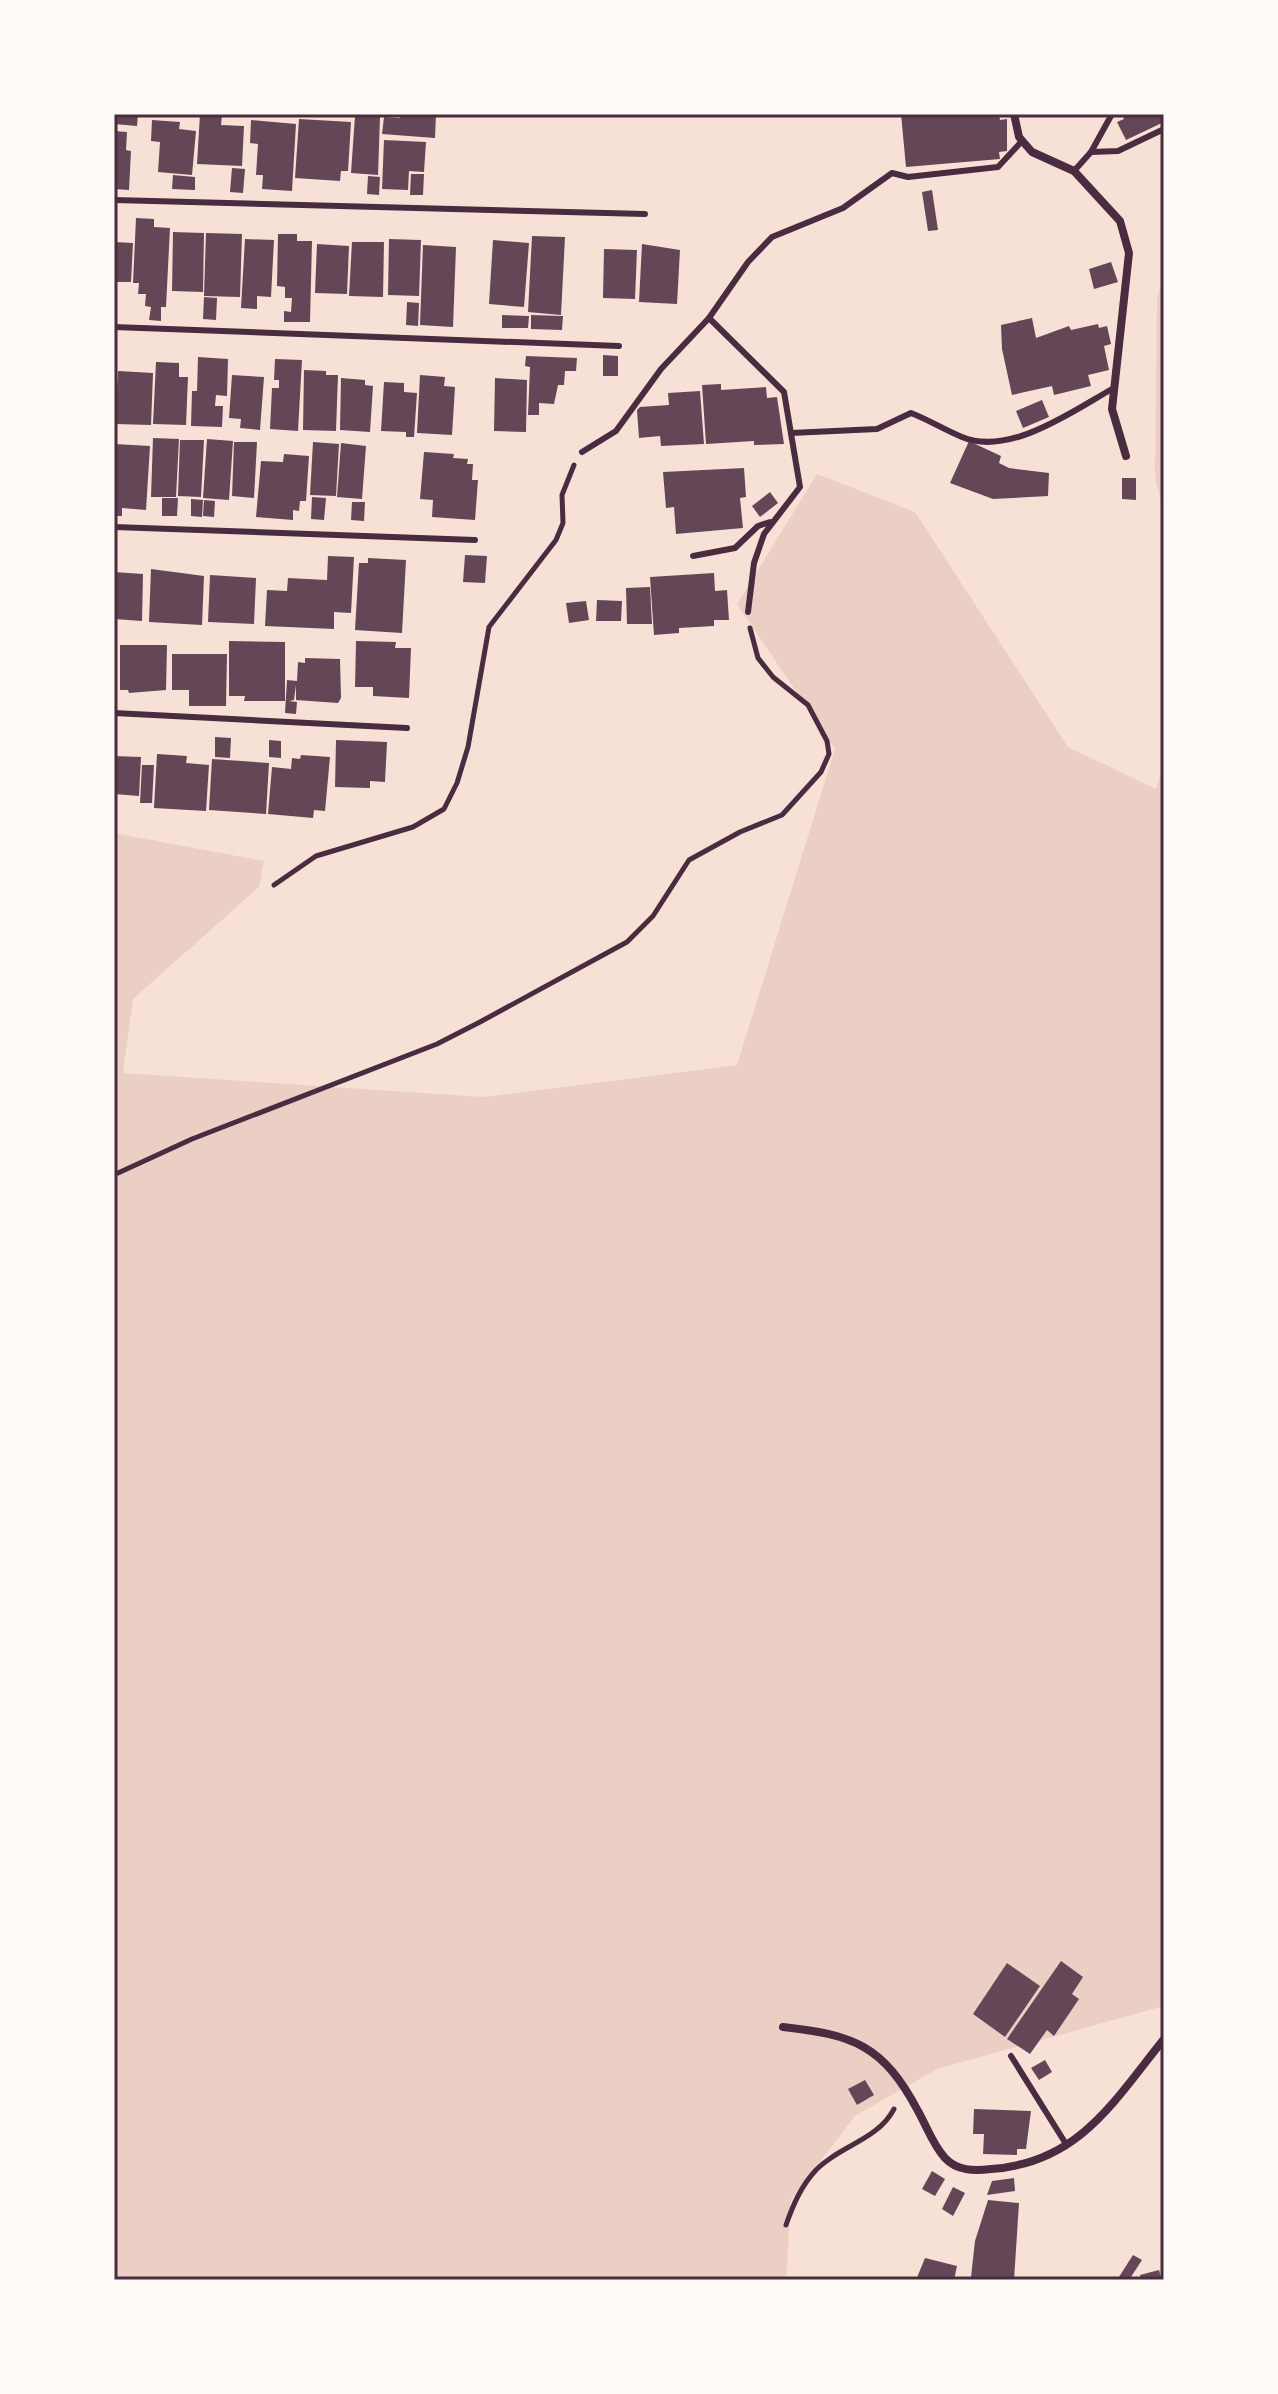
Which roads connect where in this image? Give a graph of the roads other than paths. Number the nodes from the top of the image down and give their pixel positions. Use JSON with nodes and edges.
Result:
{"nodes":[{"id":1,"x":1014,"y":114,"type":"edge"},
{"id":2,"x":1112,"y":114,"type":"edge"},
{"id":3,"x":1164,"y":129,"type":"edge"},
{"id":4,"x":1022,"y":141,"type":"junction"},
{"id":5,"x":1091,"y":152,"type":"junction"},
{"id":6,"x":1074,"y":171,"type":"junction"},
{"id":7,"x":114,"y":200,"type":"edge"},
{"id":8,"x":645,"y":214,"type":"dead end"},
{"id":9,"x":709,"y":318,"type":"junction"},
{"id":10,"x":114,"y":327,"type":"edge"},
{"id":11,"x":619,"y":346,"type":"dead end"},
{"id":12,"x":1112,"y":389,"type":"junction"},
{"id":13,"x":791,"y":433,"type":"junction"},
{"id":14,"x":582,"y":452,"type":"road end"},
{"id":15,"x":1126,"y":456,"type":"dead end"},
{"id":16,"x":770,"y":522,"type":"junction"},
{"id":17,"x":114,"y":527,"type":"edge"},
{"id":18,"x":475,"y":540,"type":"dead end"},
{"id":19,"x":693,"y":556,"type":"dead end"},
{"id":20,"x":748,"y":612,"type":"road end"},
{"id":21,"x":114,"y":713,"type":"edge"},
{"id":22,"x":407,"y":728,"type":"dead end"},
{"id":23,"x":783,"y":2027,"type":"dead end"},
{"id":24,"x":1163,"y":2044,"type":"edge"},
{"id":25,"x":1011,"y":2056,"type":"dead end"},
{"id":26,"x":1066,"y":2144,"type":"junction"}],
"edges":[{"from":1,"to":4,"type":"street"},
{"from":2,"to":5,"type":"lane"},
{"from":3,"to":5,"type":"lane"},
{"from":4,"to":6,"type":"street"},
{"from":4,"to":9,"type":"lane"},
{"from":5,"to":6,"type":"lane"},
{"from":6,"to":12,"type":"street"},
{"from":7,"to":8,"type":"lane"},
{"from":9,"to":13,"type":"lane"},
{"from":9,"to":14,"type":"lane"},
{"from":10,"to":11,"type":"lane"},
{"from":12,"to":13,"type":"lane"},
{"from":12,"to":15,"type":"street"},
{"from":13,"to":16,"type":"lane"},
{"from":16,"to":19,"type":"lane"},
{"from":16,"to":20,"type":"lane"},
{"from":17,"to":18,"type":"lane"},
{"from":21,"to":22,"type":"lane"},
{"from":23,"to":26,"type":"street"},
{"from":24,"to":26,"type":"street"},
{"from":25,"to":26,"type":"lane"}]}
